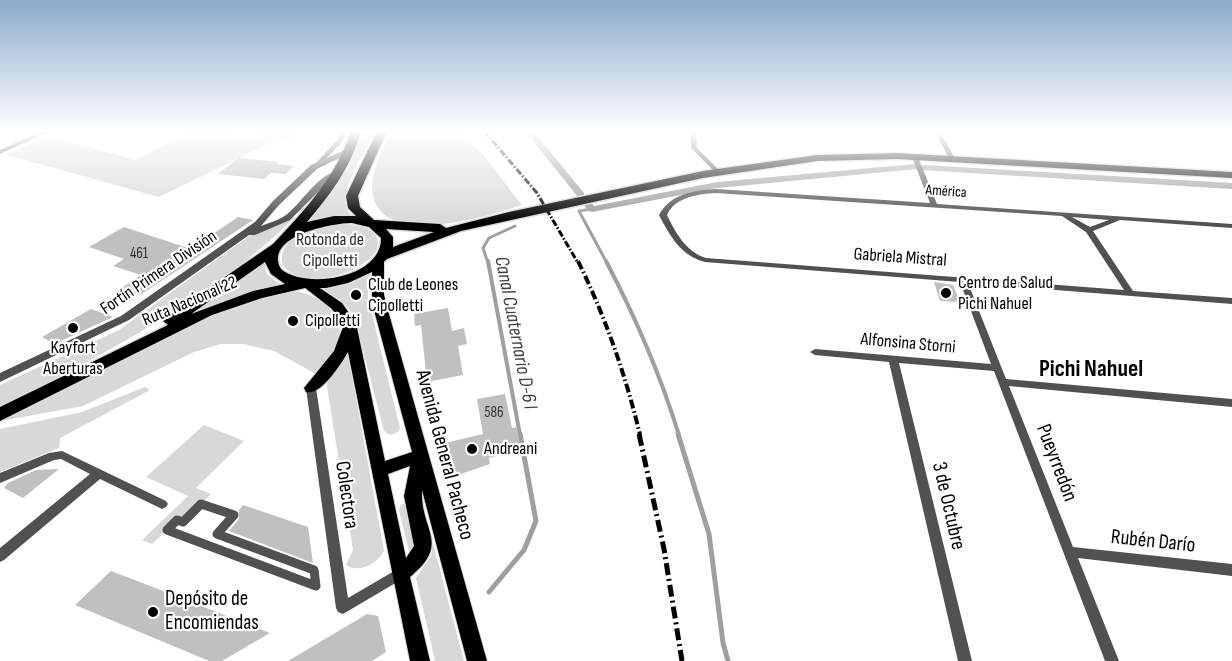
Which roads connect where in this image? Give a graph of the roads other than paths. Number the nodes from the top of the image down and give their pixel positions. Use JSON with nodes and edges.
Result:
{"nodes":[{"id":1,"x":323,"y":162,"type":"edge"},
{"id":2,"x":345,"y":162,"type":"edge"},
{"id":3,"x":368,"y":162,"type":"edge"},
{"id":4,"x":708,"y":162,"type":"edge"},
{"id":5,"x":770,"y":162,"type":"edge"},
{"id":6,"x":917,"y":162,"type":"edge"},
{"id":7,"x":1002,"y":162,"type":"edge"},
{"id":8,"x":318,"y":164,"type":"joint"},
{"id":9,"x":342,"y":170,"type":"junction"},
{"id":10,"x":717,"y":171,"type":"junction"},
{"id":11,"x":1232,"y":175,"type":"edge"},
{"id":12,"x":934,"y":205,"type":"junction"},
{"id":13,"x":663,"y":212,"type":"joint"},
{"id":14,"x":267,"y":214,"type":"junction"},
{"id":15,"x":1061,"y":214,"type":"junction"},
{"id":16,"x":292,"y":215,"type":"junction"},
{"id":17,"x":1119,"y":218,"type":"junction"},
{"id":18,"x":371,"y":223,"type":"junction"},
{"id":19,"x":473,"y":224,"type":"junction"},
{"id":20,"x":1232,"y":226,"type":"edge"},
{"id":21,"x":1089,"y":230,"type":"junction"},
{"id":22,"x":237,"y":239,"type":"junction"},
{"id":23,"x":282,"y":241,"type":"junction"},
{"id":24,"x":380,"y":258,"type":"junction"},
{"id":25,"x":963,"y":280,"type":"junction"},
{"id":26,"x":306,"y":284,"type":"junction"},
{"id":27,"x":1130,"y":293,"type":"junction"},
{"id":28,"x":1232,"y":301,"type":"edge"},
{"id":29,"x":349,"y":323,"type":"junction"},
{"id":30,"x":815,"y":352,"type":"dead end"},
{"id":31,"x":893,"y":359,"type":"junction"},
{"id":32,"x":96,"y":366,"type":"junction"},
{"id":33,"x":998,"y":368,"type":"junction"},
{"id":34,"x":0,"y":378,"type":"edge"},
{"id":35,"x":1003,"y":382,"type":"junction"},
{"id":36,"x":311,"y":388,"type":"joint"},
{"id":37,"x":1232,"y":403,"type":"edge"},
{"id":38,"x":0,"y":415,"type":"edge"},
{"id":39,"x":420,"y":456,"type":"junction"},
{"id":40,"x":379,"y":470,"type":"junction"},
{"id":41,"x":99,"y":473,"type":"junction"},
{"id":42,"x":0,"y":478,"type":"edge"},
{"id":43,"x":162,"y":504,"type":"dead end"},
{"id":44,"x":1070,"y":552,"type":"junction"},
{"id":45,"x":0,"y":556,"type":"edge"},
{"id":46,"x":314,"y":570,"type":"joint"},
{"id":47,"x":1232,"y":570,"type":"edge"},
{"id":48,"x":400,"y":574,"type":"junction"},
{"id":49,"x":420,"y":661,"type":"edge"},
{"id":50,"x":477,"y":661,"type":"edge"},
{"id":51,"x":965,"y":661,"type":"edge"},
{"id":52,"x":1112,"y":661,"type":"edge"}],
"edges":[{"from":1,"to":8,"type":"street","name":"Fortín Primera División"},
{"from":2,"to":9,"type":"highway"},
{"from":3,"to":18,"type":"highway"},
{"from":4,"to":10,"type":"street"},
{"from":5,"to":10,"type":"highway"},
{"from":6,"to":12,"type":"street"},
{"from":7,"to":11,"type":"highway"},
{"from":8,"to":14,"type":"street","name":"Fortín Primera División"},
{"from":9,"to":16,"type":"street","name":"Fortín Primera División"},
{"from":9,"to":23,"type":"highway"},
{"from":10,"to":19,"type":"highway"},
{"from":12,"to":13,"type":"street","name":"América"},
{"from":12,"to":15,"type":"street","name":"América"},
{"from":13,"to":25,"type":"street","name":"Gabriela Mistral"},
{"from":14,"to":16,"type":"street"},
{"from":14,"to":22,"type":"street","name":"Fortín Primera División"},
{"from":15,"to":17,"type":"street","name":"América"},
{"from":15,"to":21,"type":"street"},
{"from":16,"to":22,"type":"street","name":"Fortín Primera División"},
{"from":17,"to":20,"type":"street","name":"América"},
{"from":17,"to":21,"type":"street"},
{"from":18,"to":19,"type":"highway"},
{"from":18,"to":23,"type":"highway"},
{"from":18,"to":24,"type":"highway"},
{"from":19,"to":24,"type":"highway"},
{"from":21,"to":27,"type":"street"},
{"from":22,"to":34,"type":"street","name":"Fortín Primera División"},
{"from":23,"to":26,"type":"highway"},
{"from":23,"to":32,"type":"highway","name":"Ruta Nacional 22"},
{"from":24,"to":26,"type":"highway"},
{"from":24,"to":39,"type":"main road","name":"Avenida General Pacheco"},
{"from":25,"to":27,"type":"street","name":"Gabriela Mistral"},
{"from":25,"to":33,"type":"street","name":"Pueyrredón"},
{"from":26,"to":29,"type":"main road"},
{"from":26,"to":32,"type":"highway","name":"Ruta Nacional 22"},
{"from":27,"to":28,"type":"street","name":"Gabriela Mistral"},
{"from":29,"to":36,"type":"main road"},
{"from":29,"to":40,"type":"main road"},
{"from":30,"to":31,"type":"street","name":"Alfonsina Storni"},
{"from":31,"to":33,"type":"street","name":"Alfonsina Storni"},
{"from":31,"to":51,"type":"street","name":"3 de Octubre"},
{"from":32,"to":38,"type":"highway","name":"Ruta Nacional 22"},
{"from":33,"to":35,"type":"street","name":"Pueyrredón"},
{"from":35,"to":37,"type":"street"},
{"from":35,"to":44,"type":"street","name":"Pueyrredón"},
{"from":36,"to":48,"type":"street","name":"Colectora"},
{"from":39,"to":40,"type":"main road"},
{"from":39,"to":48,"type":"main road"},
{"from":39,"to":50,"type":"main road","name":"Avenida General Pacheco"},
{"from":40,"to":48,"type":"main road"},
{"from":41,"to":42,"type":"street"},
{"from":41,"to":43,"type":"street"},
{"from":41,"to":45,"type":"street"},
{"from":44,"to":47,"type":"street","name":"Rubén Darío"},
{"from":44,"to":52,"type":"street","name":"Pueyrredón"},
{"from":46,"to":46,"type":"street"},
{"from":48,"to":49,"type":"main road"}]}
